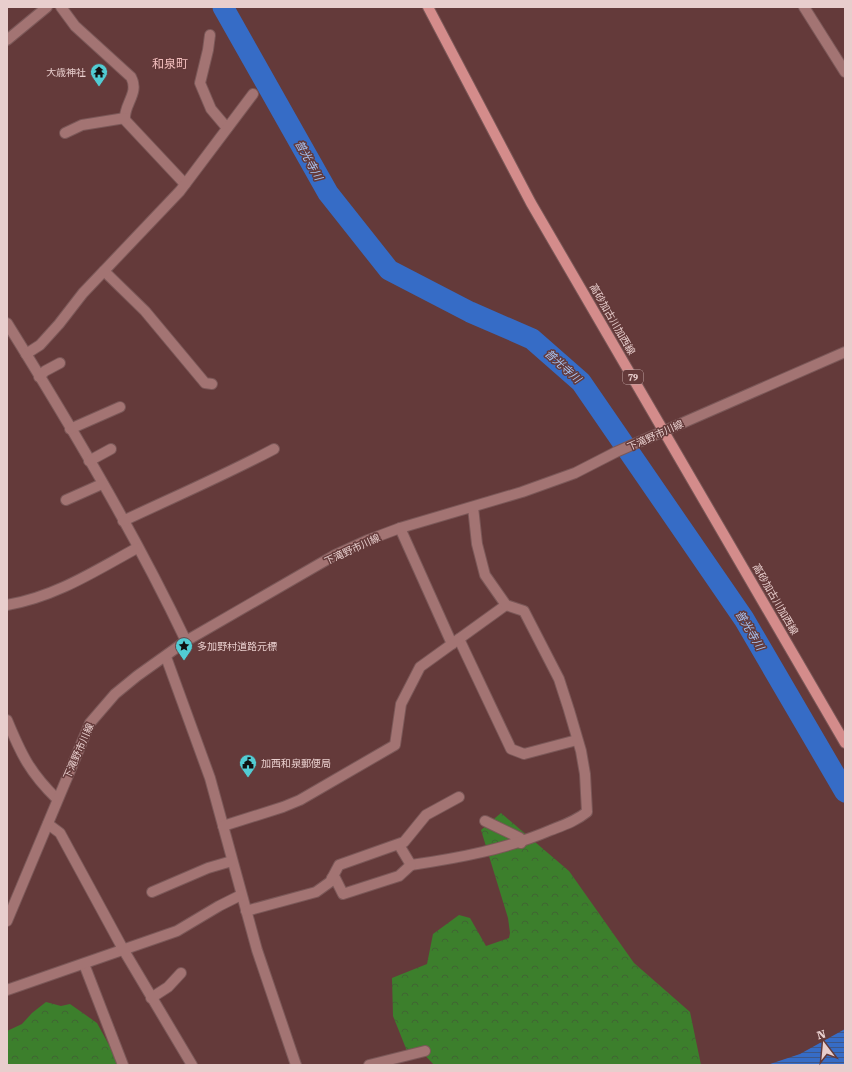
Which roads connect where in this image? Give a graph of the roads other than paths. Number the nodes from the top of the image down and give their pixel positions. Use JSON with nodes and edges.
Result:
{"nodes":[{"id":1,"x":47,"y":7,"type":"edge"},
{"id":2,"x":61,"y":7,"type":"edge"},
{"id":3,"x":428,"y":7,"type":"edge"},
{"id":4,"x":804,"y":7,"type":"edge"},
{"id":5,"x":210,"y":35,"type":"dead end"},
{"id":6,"x":7,"y":40,"type":"edge"},
{"id":7,"x":845,"y":72,"type":"edge"},
{"id":8,"x":253,"y":94,"type":"dead end"},
{"id":9,"x":125,"y":118,"type":"junction"},
{"id":10,"x":227,"y":128,"type":"junction"},
{"id":11,"x":65,"y":133,"type":"dead end"},
{"id":12,"x":185,"y":184,"type":"junction"},
{"id":13,"x":104,"y":271,"type":"junction"},
{"id":14,"x":7,"y":323,"type":"edge"},
{"id":15,"x":845,"y":352,"type":"edge"},
{"id":16,"x":26,"y":354,"type":"junction"},
{"id":17,"x":60,"y":363,"type":"dead end"},
{"id":18,"x":39,"y":377,"type":"junction"},
{"id":19,"x":212,"y":384,"type":"dead end"},
{"id":20,"x":120,"y":408,"type":"dead end"},
{"id":21,"x":70,"y":429,"type":"junction"},
{"id":22,"x":665,"y":431,"type":"junction"},
{"id":23,"x":111,"y":449,"type":"dead end"},
{"id":24,"x":274,"y":449,"type":"dead end"},
{"id":25,"x":89,"y":461,"type":"junction"},
{"id":26,"x":102,"y":484,"type":"junction"},
{"id":27,"x":66,"y":500,"type":"dead end"},
{"id":28,"x":473,"y":507,"type":"junction"},
{"id":29,"x":123,"y":521,"type":"junction"},
{"id":30,"x":400,"y":528,"type":"junction"},
{"id":31,"x":137,"y":548,"type":"junction"},
{"id":32,"x":7,"y":605,"type":"edge"},
{"id":33,"x":506,"y":605,"type":"junction"},
{"id":34,"x":186,"y":641,"type":"junction"},
{"id":35,"x":455,"y":642,"type":"junction"},
{"id":36,"x":166,"y":657,"type":"junction"},
{"id":37,"x":7,"y":720,"type":"edge"},
{"id":38,"x":577,"y":740,"type":"junction"},
{"id":39,"x":845,"y":743,"type":"edge"},
{"id":40,"x":459,"y":797,"type":"dead end"},
{"id":41,"x":57,"y":799,"type":"junction"},
{"id":42,"x":485,"y":821,"type":"dead end"},
{"id":43,"x":48,"y":824,"type":"junction"},
{"id":44,"x":223,"y":826,"type":"junction"},
{"id":45,"x":521,"y":843,"type":"junction"},
{"id":46,"x":399,"y":845,"type":"junction"},
{"id":47,"x":232,"y":861,"type":"junction"},
{"id":48,"x":411,"y":865,"type":"junction"},
{"id":49,"x":332,"y":878,"type":"junction"},
{"id":50,"x":152,"y":892,"type":"dead end"},
{"id":51,"x":241,"y":895,"type":"junction"},
{"id":52,"x":246,"y":911,"type":"junction"},
{"id":53,"x":7,"y":920,"type":"edge"},
{"id":54,"x":123,"y":949,"type":"junction"},
{"id":55,"x":84,"y":964,"type":"junction"},
{"id":56,"x":182,"y":973,"type":"dead end"},
{"id":57,"x":7,"y":990,"type":"edge"},
{"id":58,"x":151,"y":998,"type":"junction"},
{"id":59,"x":424,"y":1050,"type":"dead end"},
{"id":60,"x":123,"y":1065,"type":"edge"},
{"id":61,"x":192,"y":1065,"type":"edge"},
{"id":62,"x":296,"y":1065,"type":"edge"},
{"id":63,"x":368,"y":1065,"type":"edge"}],
"edges":[{"from":1,"to":6,"type":"street"},
{"from":2,"to":9,"type":"street"},
{"from":3,"to":22,"type":"main road","name":"高砂加古川加西線","number":"79"},
{"from":4,"to":7,"type":"street"},
{"from":5,"to":10,"type":"street"},
{"from":8,"to":10,"type":"street"},
{"from":9,"to":11,"type":"street"},
{"from":9,"to":12,"type":"street"},
{"from":10,"to":12,"type":"street"},
{"from":12,"to":13,"type":"street"},
{"from":13,"to":16,"type":"street"},
{"from":13,"to":19,"type":"street"},
{"from":14,"to":16,"type":"street"},
{"from":15,"to":22,"type":"street","name":"下滝野市川線"},
{"from":16,"to":18,"type":"street"},
{"from":17,"to":18,"type":"street"},
{"from":18,"to":21,"type":"street"},
{"from":20,"to":21,"type":"street"},
{"from":21,"to":25,"type":"street"},
{"from":22,"to":28,"type":"street","name":"下滝野市川線"},
{"from":22,"to":39,"type":"main road","name":"高砂加古川加西線","number":"79"},
{"from":23,"to":25,"type":"street"},
{"from":24,"to":29,"type":"street"},
{"from":25,"to":26,"type":"street"},
{"from":26,"to":27,"type":"street"},
{"from":26,"to":29,"type":"street"},
{"from":28,"to":30,"type":"street","name":"下滝野市川線"},
{"from":28,"to":33,"type":"street"},
{"from":29,"to":31,"type":"street"},
{"from":30,"to":34,"type":"street","name":"下滝野市川線"},
{"from":30,"to":35,"type":"street"},
{"from":31,"to":32,"type":"street"},
{"from":31,"to":34,"type":"street"},
{"from":33,"to":35,"type":"street"},
{"from":33,"to":38,"type":"street"},
{"from":34,"to":36,"type":"street","name":"下滝野市川線"},
{"from":35,"to":38,"type":"street"},
{"from":35,"to":44,"type":"street"},
{"from":36,"to":41,"type":"street","name":"下滝野市川線"},
{"from":36,"to":44,"type":"street"},
{"from":37,"to":41,"type":"street"},
{"from":38,"to":45,"type":"street"},
{"from":40,"to":46,"type":"street"},
{"from":41,"to":43,"type":"street","name":"下滝野市川線"},
{"from":42,"to":45,"type":"street"},
{"from":43,"to":53,"type":"street","name":"下滝野市川線"},
{"from":43,"to":54,"type":"street"},
{"from":44,"to":47,"type":"street"},
{"from":45,"to":48,"type":"street"},
{"from":46,"to":48,"type":"street"},
{"from":46,"to":49,"type":"street"},
{"from":47,"to":50,"type":"street"},
{"from":47,"to":51,"type":"street"},
{"from":48,"to":49,"type":"street"},
{"from":49,"to":52,"type":"street"},
{"from":51,"to":52,"type":"street"},
{"from":51,"to":54,"type":"street"},
{"from":52,"to":62,"type":"street"},
{"from":54,"to":55,"type":"street"},
{"from":54,"to":58,"type":"street"},
{"from":55,"to":57,"type":"street"},
{"from":55,"to":60,"type":"street"},
{"from":56,"to":58,"type":"street"},
{"from":58,"to":61,"type":"street"},
{"from":59,"to":63,"type":"street"}]}
